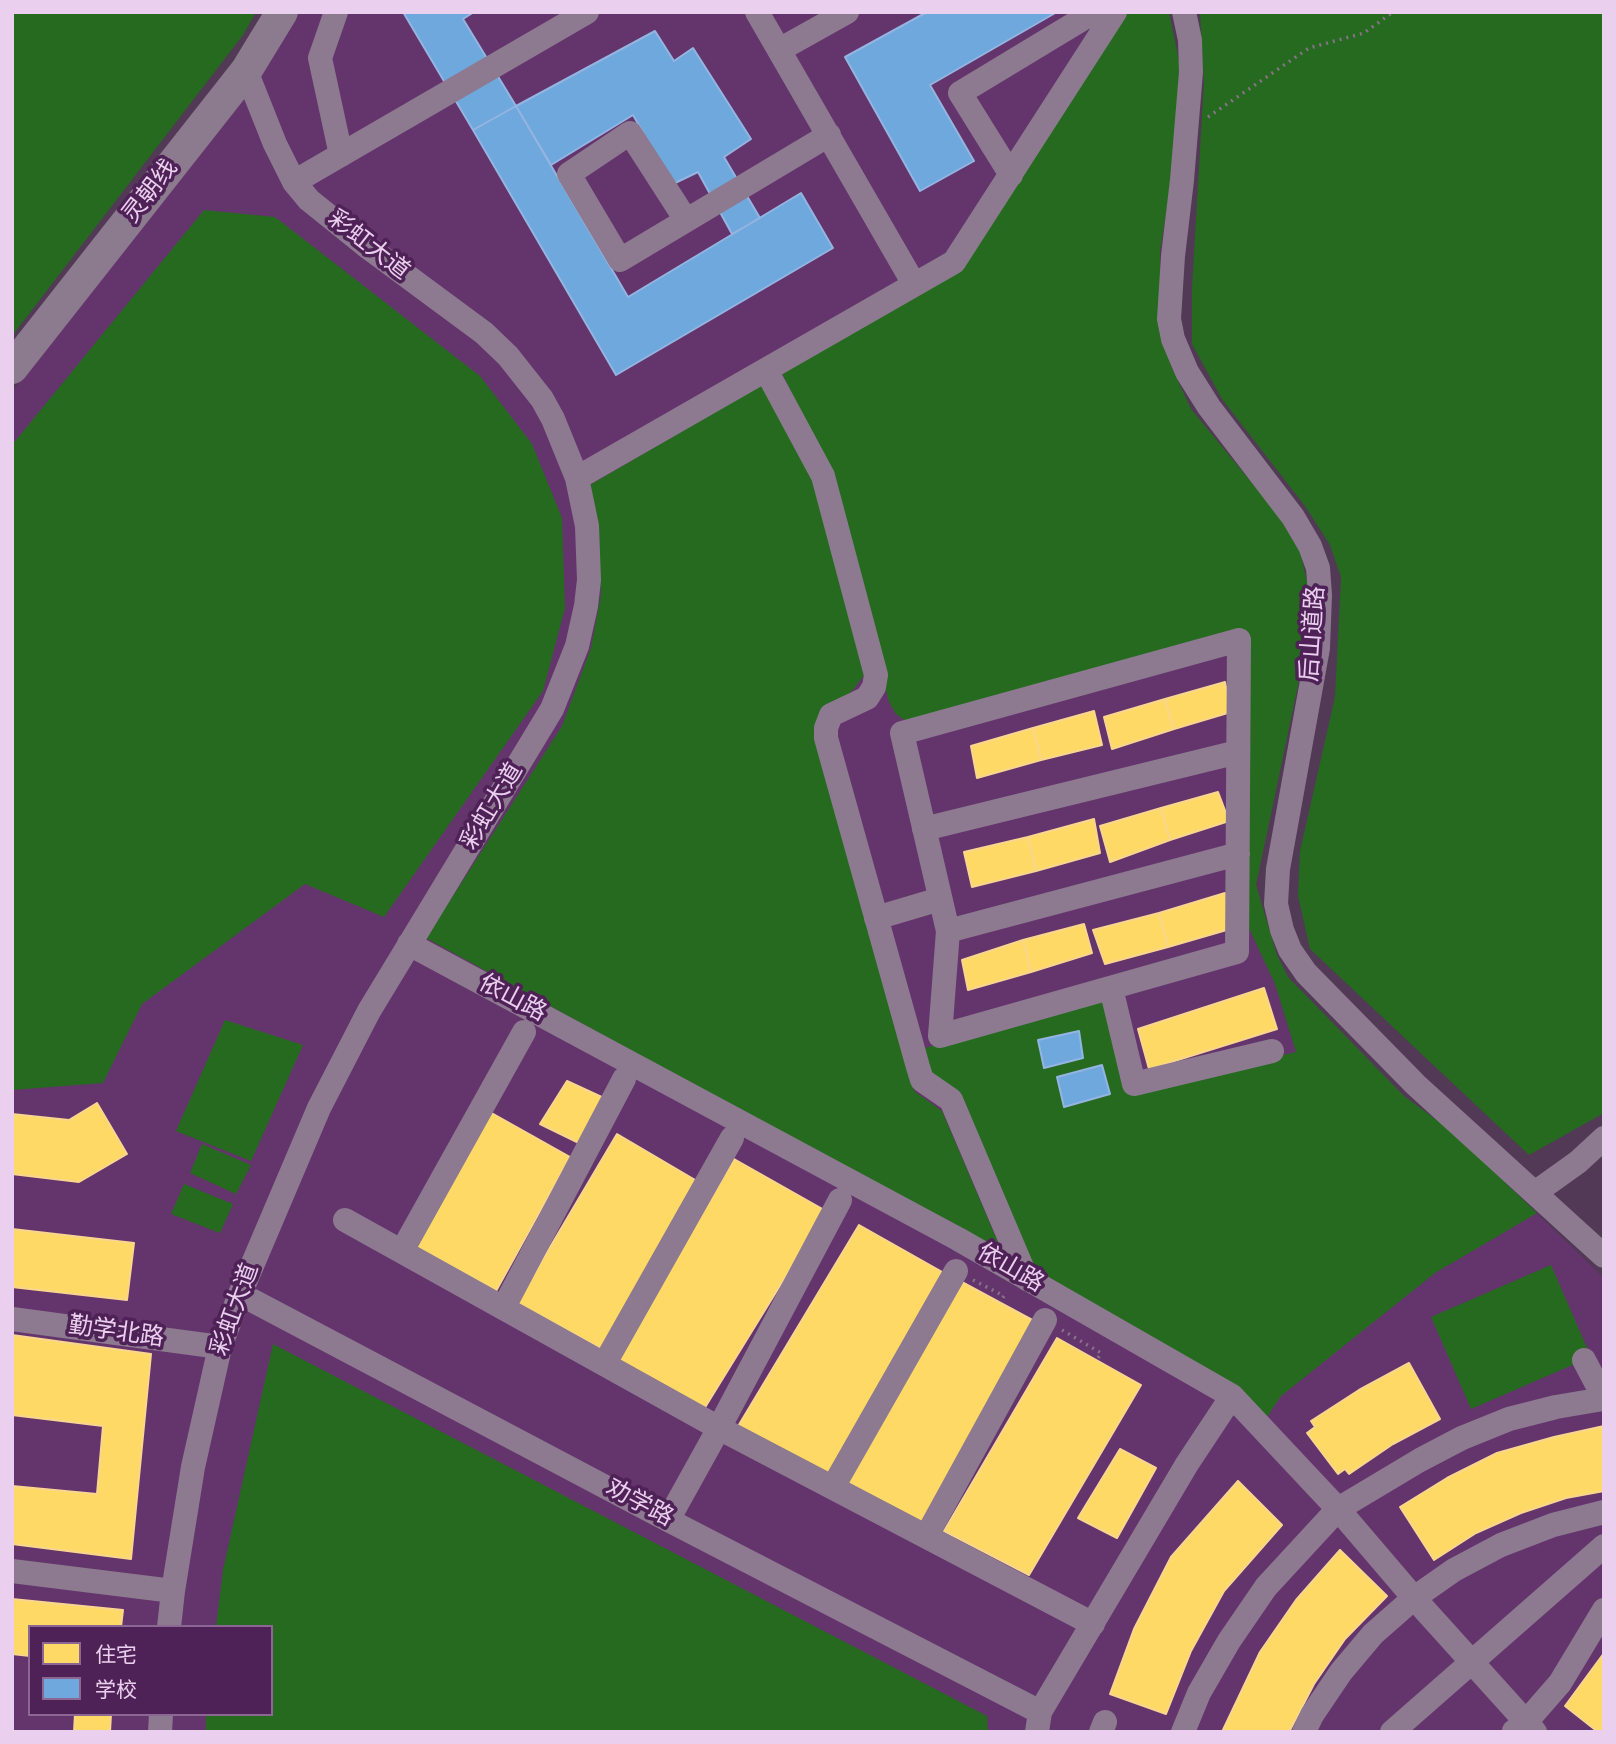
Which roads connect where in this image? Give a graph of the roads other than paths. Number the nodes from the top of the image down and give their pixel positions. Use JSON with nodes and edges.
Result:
{"nodes":[{"id":1,"x":282,"y":12,"type":"edge"},
{"id":2,"x":336,"y":12,"type":"edge"},
{"id":3,"x":587,"y":12,"type":"edge"},
{"id":4,"x":757,"y":12,"type":"edge"},
{"id":5,"x":847,"y":12,"type":"edge"},
{"id":6,"x":1094,"y":12,"type":"edge"},
{"id":7,"x":1115,"y":12,"type":"edge"},
{"id":8,"x":1184,"y":12,"type":"edge"},
{"id":9,"x":779,"y":50,"type":"junction"},
{"id":10,"x":246,"y":71,"type":"junction"},
{"id":11,"x":829,"y":135,"type":"junction"},
{"id":12,"x":341,"y":155,"type":"junction"},
{"id":13,"x":1011,"y":175,"type":"junction"},
{"id":14,"x":294,"y":182,"type":"junction"},
{"id":15,"x":687,"y":220,"type":"junction"},
{"id":16,"x":914,"y":284,"type":"junction"},
{"id":17,"x":12,"y":368,"type":"edge"},
{"id":18,"x":766,"y":370,"type":"junction"},
{"id":19,"x":578,"y":478,"type":"junction"},
{"id":20,"x":1238,"y":752,"type":"junction"},
{"id":21,"x":924,"y":829,"type":"junction"},
{"id":22,"x":1238,"y":854,"type":"junction"},
{"id":23,"x":940,"y":898,"type":"junction"},
{"id":24,"x":876,"y":918,"type":"junction"},
{"id":25,"x":948,"y":931,"type":"junction"},
{"id":26,"x":409,"y":944,"type":"junction"},
{"id":27,"x":1111,"y":988,"type":"junction"},
{"id":28,"x":524,"y":1032,"type":"dead end"},
{"id":29,"x":1272,"y":1051,"type":"dead end"},
{"id":30,"x":625,"y":1079,"type":"dead end"},
{"id":31,"x":732,"y":1138,"type":"dead end"},
{"id":32,"x":1604,"y":1139,"type":"edge"},
{"id":33,"x":1536,"y":1192,"type":"junction"},
{"id":34,"x":840,"y":1200,"type":"dead end"},
{"id":35,"x":345,"y":1220,"type":"dead end"},
{"id":36,"x":402,"y":1251,"type":"junction"},
{"id":37,"x":1604,"y":1256,"type":"edge"},
{"id":38,"x":956,"y":1271,"type":"road end"},
{"id":39,"x":1027,"y":1279,"type":"junction"},
{"id":40,"x":240,"y":1294,"type":"junction"},
{"id":41,"x":503,"y":1307,"type":"junction"},
{"id":42,"x":12,"y":1319,"type":"edge"},
{"id":43,"x":1045,"y":1320,"type":"road end"},
{"id":44,"x":220,"y":1347,"type":"junction"},
{"id":45,"x":1584,"y":1360,"type":"dead end"},
{"id":46,"x":605,"y":1363,"type":"junction"},
{"id":47,"x":1232,"y":1396,"type":"junction"},
{"id":48,"x":1603,"y":1399,"type":"edge"},
{"id":49,"x":719,"y":1427,"type":"junction"},
{"id":50,"x":833,"y":1487,"type":"junction"},
{"id":51,"x":1338,"y":1508,"type":"junction"},
{"id":52,"x":1595,"y":1514,"type":"edge"},
{"id":53,"x":668,"y":1520,"type":"junction"},
{"id":54,"x":926,"y":1535,"type":"junction"},
{"id":55,"x":1604,"y":1545,"type":"edge"},
{"id":56,"x":12,"y":1571,"type":"edge"},
{"id":57,"x":173,"y":1591,"type":"junction"},
{"id":58,"x":1414,"y":1598,"type":"junction"},
{"id":59,"x":1604,"y":1610,"type":"edge"},
{"id":60,"x":1093,"y":1624,"type":"junction"},
{"id":61,"x":169,"y":1625,"type":"edge"},
{"id":62,"x":1472,"y":1662,"type":"junction"},
{"id":63,"x":1039,"y":1722,"type":"edge"},
{"id":64,"x":1525,"y":1728,"type":"edge"},
{"id":65,"x":1183,"y":1732,"type":"edge"},
{"id":66,"x":1304,"y":1732,"type":"edge"},
{"id":67,"x":1392,"y":1732,"type":"edge"}],
"edges":[{"from":1,"to":10,"type":"main road","name":"灵朝线"},
{"from":2,"to":12,"type":"street"},
{"from":3,"to":12,"type":"street"},
{"from":4,"to":9,"type":"street"},
{"from":5,"to":9,"type":"street"},
{"from":6,"to":13,"type":"street"},
{"from":7,"to":13,"type":"street"},
{"from":8,"to":33,"type":"street","name":"后山道路"},
{"from":9,"to":11,"type":"street"},
{"from":10,"to":14,"type":"street","name":"彩虹大道"},
{"from":10,"to":17,"type":"main road","name":"灵朝线"},
{"from":11,"to":15,"type":"street"},
{"from":11,"to":16,"type":"street"},
{"from":12,"to":14,"type":"street"},
{"from":13,"to":16,"type":"street"},
{"from":14,"to":19,"type":"street","name":"彩虹大道"},
{"from":15,"to":15,"type":"street"},
{"from":16,"to":18,"type":"street"},
{"from":18,"to":19,"type":"street"},
{"from":18,"to":24,"type":"street"},
{"from":19,"to":26,"type":"street","name":"彩虹大道"},
{"from":20,"to":21,"type":"street"},
{"from":20,"to":21,"type":"street"},
{"from":20,"to":22,"type":"street"},
{"from":21,"to":23,"type":"street"},
{"from":22,"to":25,"type":"street"},
{"from":22,"to":27,"type":"street"},
{"from":23,"to":24,"type":"street"},
{"from":23,"to":25,"type":"street"},
{"from":24,"to":39,"type":"street"},
{"from":25,"to":27,"type":"street"},
{"from":26,"to":39,"type":"street","name":"依山路"},
{"from":26,"to":40,"type":"street","name":"彩虹大道"},
{"from":27,"to":29,"type":"street"},
{"from":28,"to":36,"type":"street"},
{"from":30,"to":41,"type":"street"},
{"from":31,"to":46,"type":"street"},
{"from":32,"to":33,"type":"street"},
{"from":33,"to":37,"type":"street","name":"后山道路"},
{"from":34,"to":49,"type":"street"},
{"from":35,"to":36,"type":"street"},
{"from":36,"to":41,"type":"street"},
{"from":38,"to":50,"type":"street"},
{"from":39,"to":47,"type":"street","name":"依山路"},
{"from":40,"to":44,"type":"street","name":"彩虹大道"},
{"from":40,"to":53,"type":"street","name":"劝学路"},
{"from":41,"to":46,"type":"street"},
{"from":42,"to":44,"type":"street","name":"勤学北路"},
{"from":43,"to":54,"type":"street"},
{"from":44,"to":57,"type":"street","name":"彩虹大道"},
{"from":45,"to":48,"type":"street"},
{"from":46,"to":49,"type":"street"},
{"from":47,"to":51,"type":"street","name":"依山路"},
{"from":47,"to":60,"type":"street"},
{"from":48,"to":51,"type":"street"},
{"from":49,"to":50,"type":"street"},
{"from":49,"to":53,"type":"street"},
{"from":50,"to":54,"type":"street"},
{"from":51,"to":58,"type":"street","name":"依山路"},
{"from":51,"to":65,"type":"street"},
{"from":52,"to":55,"type":"street"},
{"from":52,"to":58,"type":"street"},
{"from":53,"to":63,"type":"street","name":"劝学路"},
{"from":54,"to":60,"type":"street"},
{"from":55,"to":62,"type":"street"},
{"from":56,"to":57,"type":"street"},
{"from":57,"to":61,"type":"street","name":"彩虹大道"},
{"from":58,"to":62,"type":"street","name":"依山路"},
{"from":58,"to":66,"type":"street"},
{"from":59,"to":64,"type":"street"},
{"from":60,"to":63,"type":"street"},
{"from":62,"to":64,"type":"street","name":"依山路"},
{"from":62,"to":67,"type":"street"}]}
